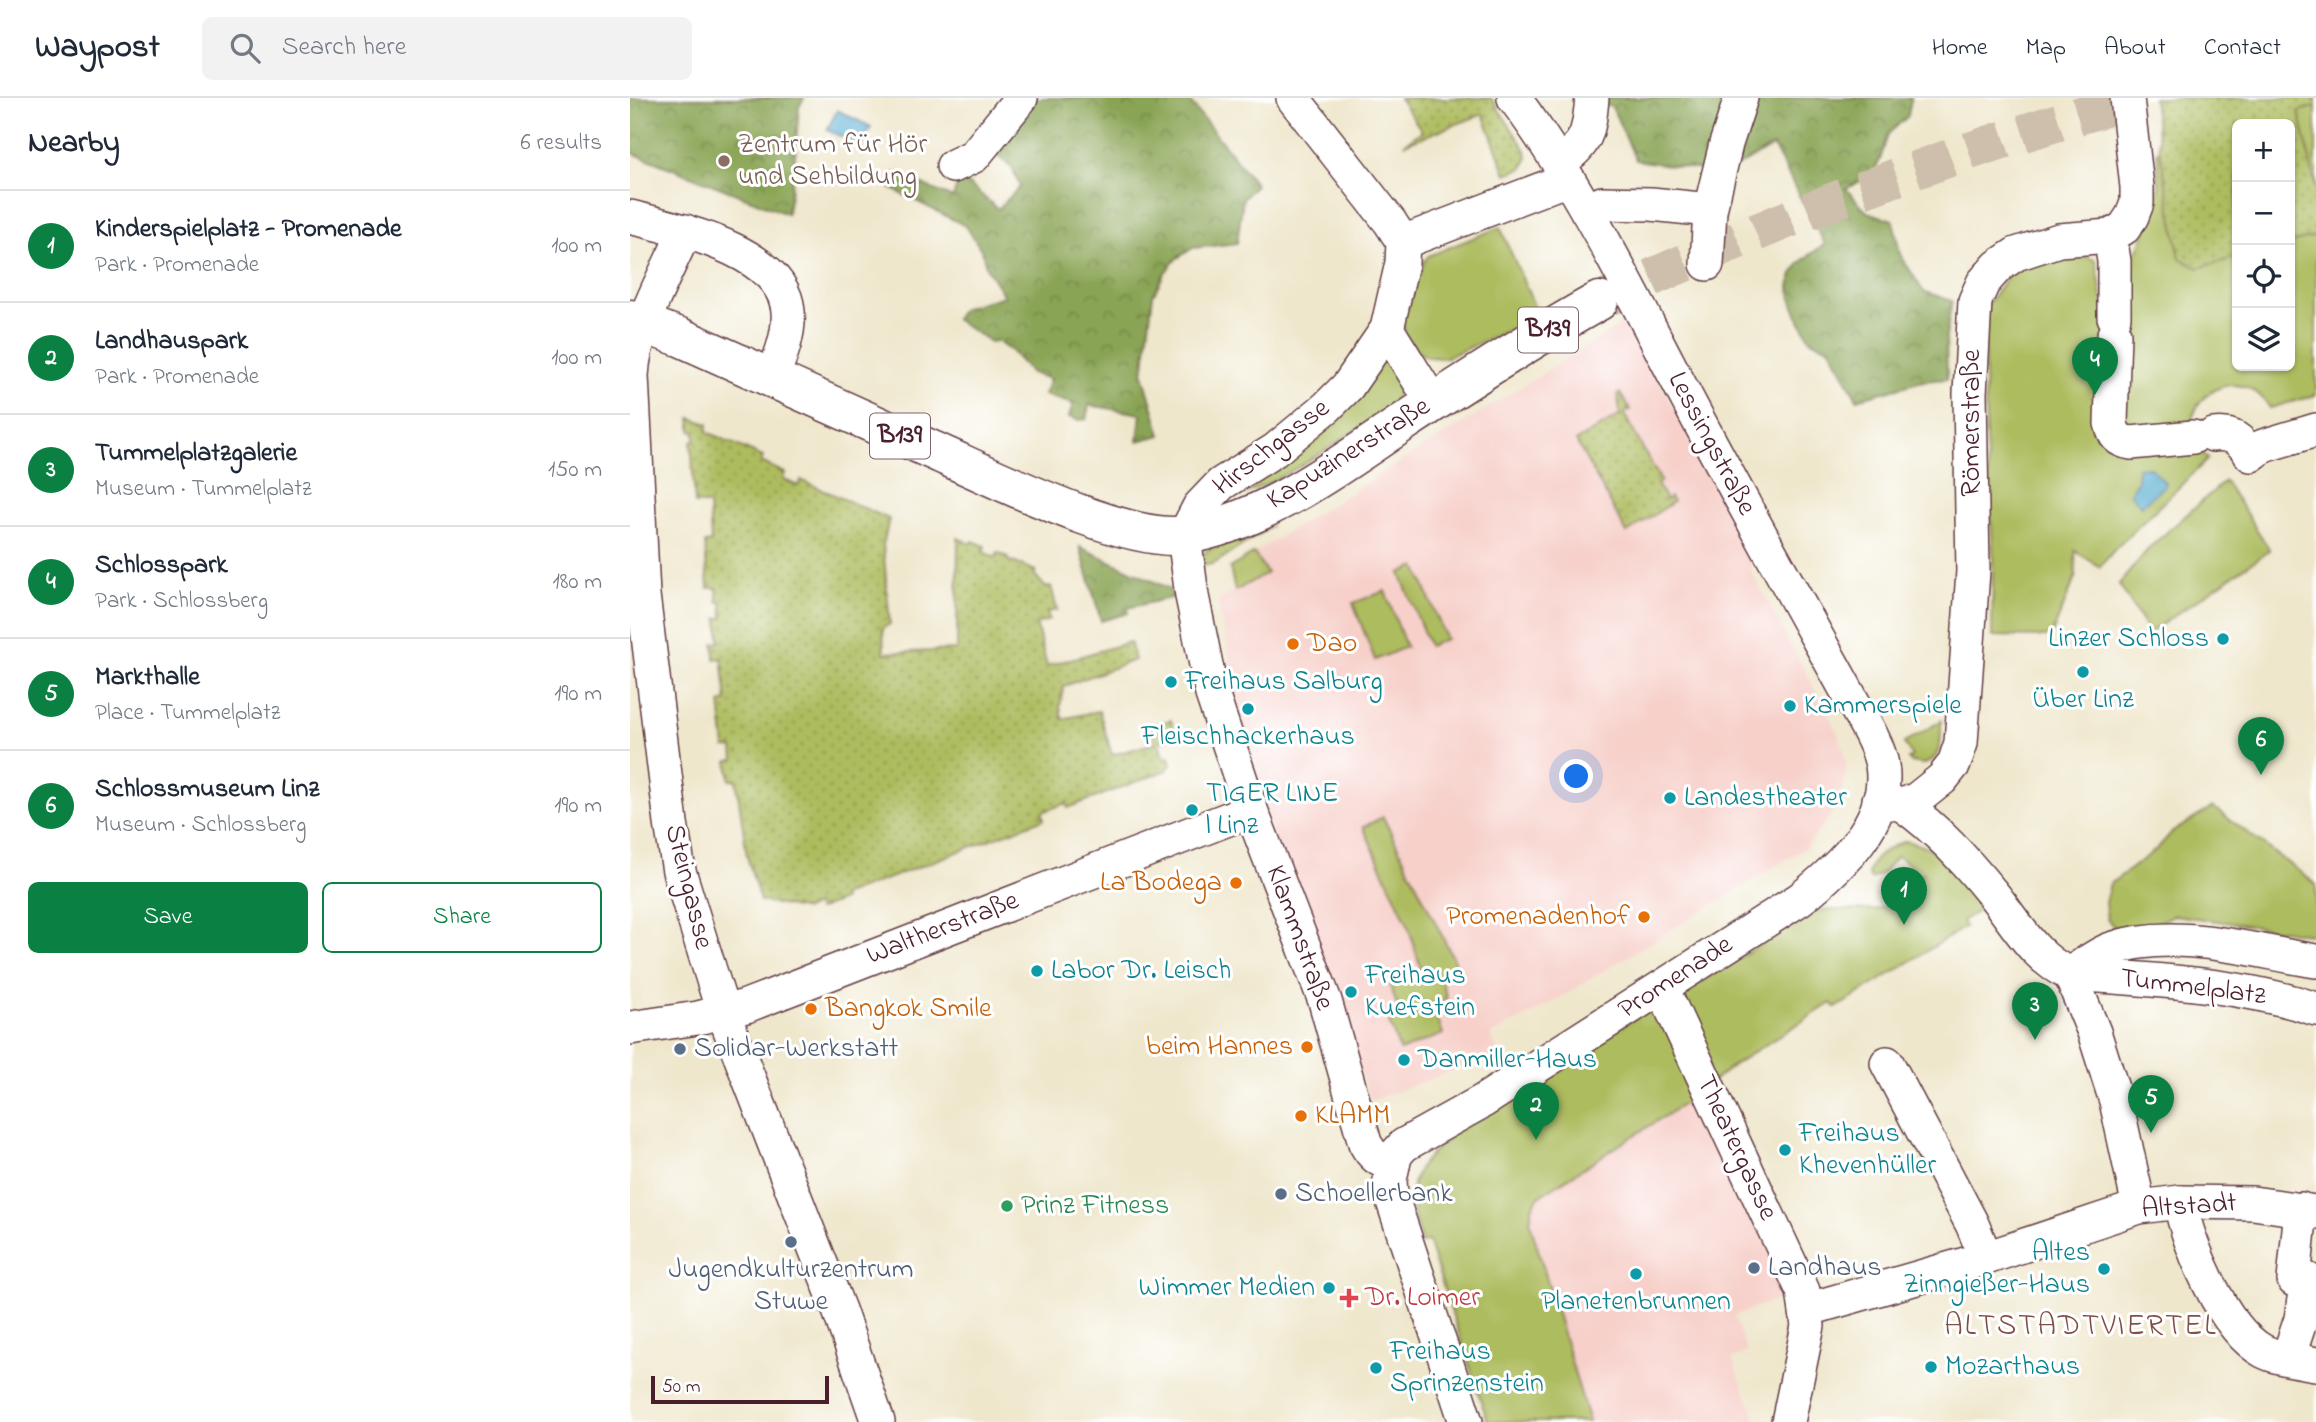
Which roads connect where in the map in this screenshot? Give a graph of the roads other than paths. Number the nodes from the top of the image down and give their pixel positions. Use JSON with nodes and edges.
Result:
{"nodes":[{"id":1,"x":1021,"y":98,"type":"edge"},
{"id":2,"x":1293,"y":98,"type":"edge"},
{"id":3,"x":1514,"y":98,"type":"edge"},
{"id":4,"x":1592,"y":98,"type":"edge"},
{"id":5,"x":1741,"y":98,"type":"edge"},
{"id":6,"x":2127,"y":98,"type":"edge"},
{"id":7,"x":953,"y":166,"type":"dead end"},
{"id":8,"x":1563,"y":171,"type":"junction"},
{"id":9,"x":1710,"y":210,"type":"junction"},
{"id":10,"x":1587,"y":211,"type":"junction"},
{"id":11,"x":630,"y":217,"type":"edge"},
{"id":12,"x":685,"y":232,"type":"junction"},
{"id":13,"x":2110,"y":236,"type":"junction"},
{"id":14,"x":1403,"y":242,"type":"junction"},
{"id":15,"x":1707,"y":264,"type":"dead end"},
{"id":16,"x":1599,"y":301,"type":"tunnel mouth"},
{"id":17,"x":637,"y":322,"type":"edge"},
{"id":18,"x":1387,"y":329,"type":"junction"},
{"id":19,"x":772,"y":378,"type":"junction"},
{"id":20,"x":1433,"y":403,"type":"junction"},
{"id":21,"x":2316,"y":429,"type":"edge"},
{"id":22,"x":1184,"y":536,"type":"junction"},
{"id":23,"x":1891,"y":803,"type":"junction"},
{"id":24,"x":1251,"y":810,"type":"junction"},
{"id":25,"x":2316,"y":961,"type":"edge"},
{"id":26,"x":2070,"y":974,"type":"junction"},
{"id":27,"x":1662,"y":988,"type":"junction"},
{"id":28,"x":2316,"y":1009,"type":"edge"},
{"id":29,"x":723,"y":1012,"type":"junction"},
{"id":30,"x":630,"y":1028,"type":"edge"},
{"id":31,"x":1887,"y":1063,"type":"dead end"},
{"id":32,"x":1392,"y":1165,"type":"junction"},
{"id":33,"x":2180,"y":1202,"type":"junction"},
{"id":34,"x":2139,"y":1207,"type":"junction"},
{"id":35,"x":2308,"y":1210,"type":"edge"},
{"id":36,"x":1998,"y":1254,"type":"junction"},
{"id":37,"x":1806,"y":1310,"type":"junction"},
{"id":38,"x":2302,"y":1361,"type":"edge"},
{"id":39,"x":1789,"y":1420,"type":"edge"},
{"id":40,"x":878,"y":1422,"type":"edge"},
{"id":41,"x":1466,"y":1422,"type":"edge"}],
"edges":[{"from":1,"to":7,"type":"street"},
{"from":2,"to":14,"type":"street"},
{"from":3,"to":8,"type":"street","name":"Lessingstraße"},
{"from":4,"to":8,"type":"street"},
{"from":5,"to":9,"type":"street"},
{"from":6,"to":13,"type":"street"},
{"from":8,"to":10,"type":"street","name":"Lessingstraße"},
{"from":8,"to":14,"type":"street"},
{"from":9,"to":10,"type":"street"},
{"from":9,"to":15,"type":"street"},
{"from":10,"to":23,"type":"street","name":"Lessingstraße"},
{"from":11,"to":12,"type":"street"},
{"from":12,"to":17,"type":"street"},
{"from":12,"to":19,"type":"street"},
{"from":13,"to":21,"type":"street"},
{"from":13,"to":23,"type":"street","name":"Römerstraße"},
{"from":14,"to":18,"type":"street","name":"Hirschgasse"},
{"from":16,"to":20,"type":"main road","name":"Kapuzinerstraße","number":"B139"},
{"from":17,"to":19,"type":"main road","name":"Kapuzinerstraße","number":"B139"},
{"from":17,"to":29,"type":"street","name":"Steingasse"},
{"from":18,"to":20,"type":"street"},
{"from":18,"to":22,"type":"street","name":"Hirschgasse"},
{"from":19,"to":22,"type":"main road","name":"Kapuzinerstraße","number":"B139"},
{"from":20,"to":22,"type":"main road","name":"Kapuzinerstraße","number":"B139"},
{"from":22,"to":24,"type":"street","name":"Klammstraße"},
{"from":23,"to":26,"type":"street","name":"Tummelplatz"},
{"from":23,"to":27,"type":"street","name":"Promenade"},
{"from":24,"to":29,"type":"street","name":"Waltherstraße"},
{"from":24,"to":32,"type":"street","name":"Klammstraße"},
{"from":25,"to":26,"type":"street"},
{"from":26,"to":28,"type":"street","name":"Tummelplatz"},
{"from":26,"to":34,"type":"street","name":"Tummelplatz"},
{"from":27,"to":32,"type":"street","name":"Promenade"},
{"from":27,"to":37,"type":"street","name":"Theatergasse"},
{"from":29,"to":30,"type":"street","name":"Waltherstraße"},
{"from":29,"to":40,"type":"street","name":"Steingasse"},
{"from":31,"to":36,"type":"street"},
{"from":32,"to":41,"type":"street"},
{"from":33,"to":34,"type":"street","name":"Altstadt"},
{"from":33,"to":35,"type":"street","name":"Altstadt"},
{"from":33,"to":38,"type":"street"},
{"from":34,"to":36,"type":"street","name":"Altstadt"},
{"from":35,"to":38,"type":"street"},
{"from":36,"to":37,"type":"street","name":"Altstadt"},
{"from":37,"to":39,"type":"street","name":"Theatergasse"}]}
